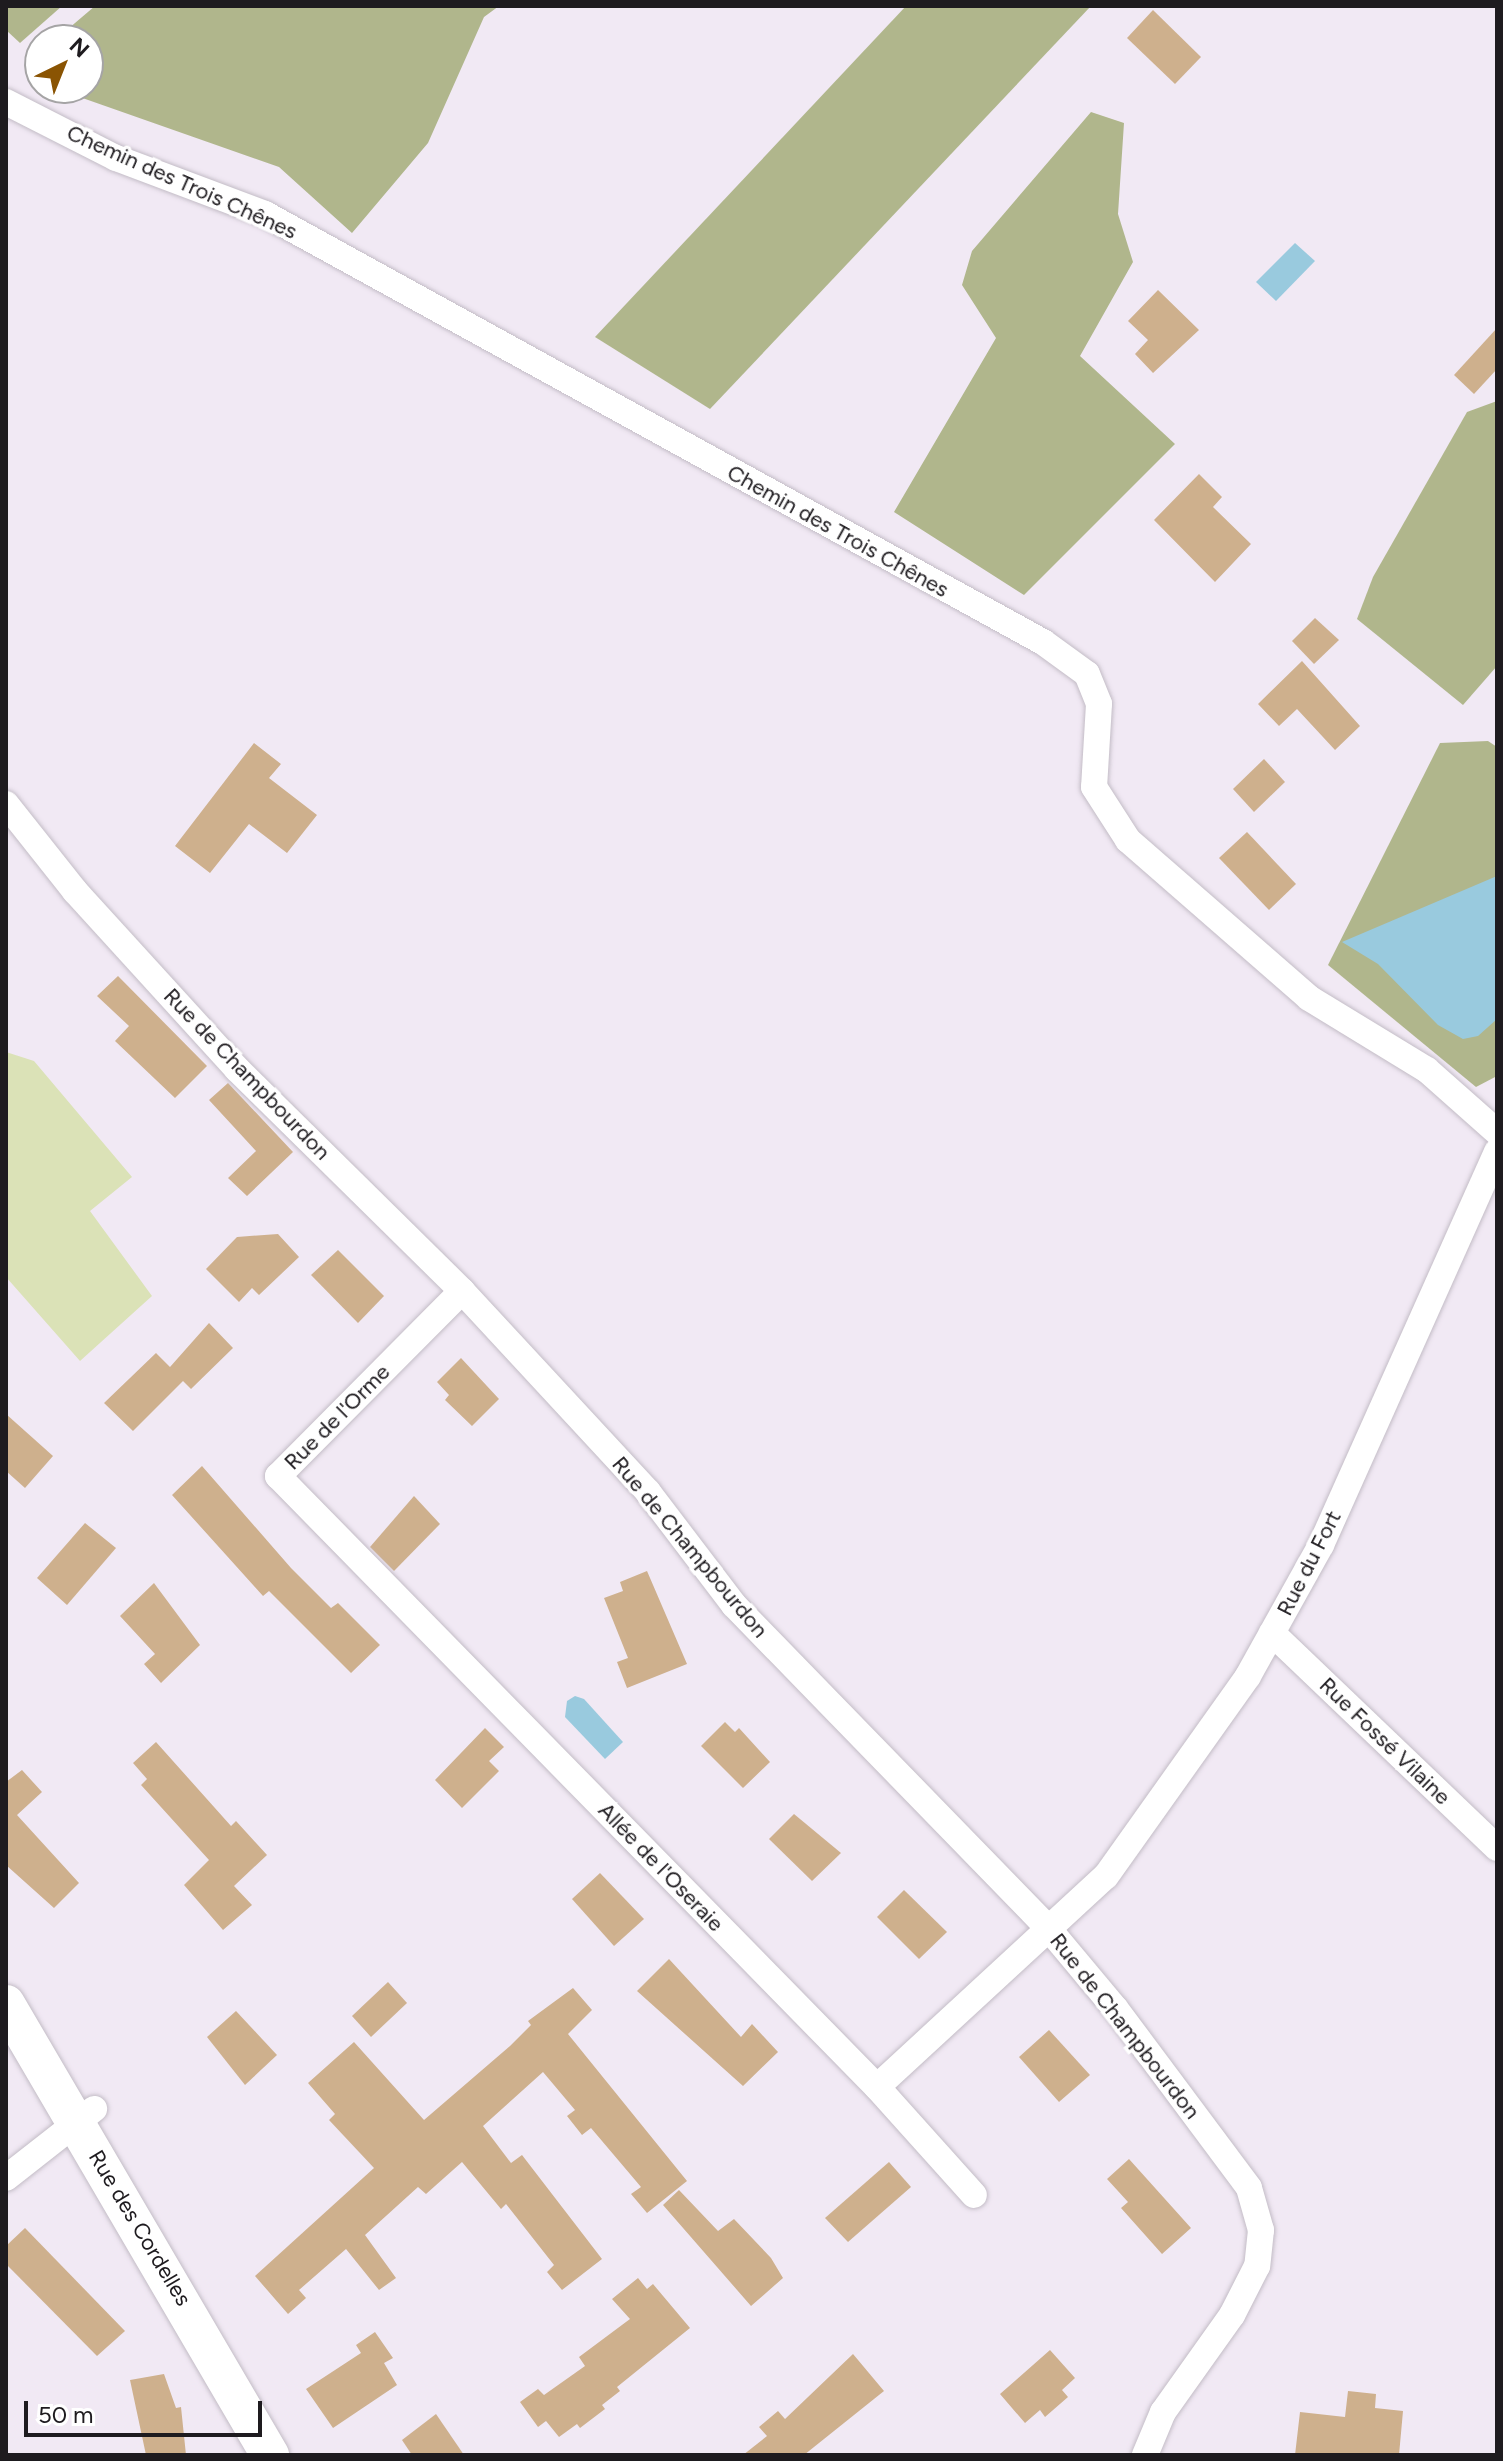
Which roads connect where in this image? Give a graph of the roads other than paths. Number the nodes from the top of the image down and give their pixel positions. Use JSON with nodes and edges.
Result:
{"nodes":[{"id":1,"x":6,"y":102,"type":"edge"},
{"id":2,"x":6,"y":804,"type":"edge"},
{"id":3,"x":1497,"y":1132,"type":"edge"},
{"id":4,"x":1497,"y":1152,"type":"edge"},
{"id":5,"x":462,"y":1291,"type":"junction"},
{"id":6,"x":1272,"y":1633,"type":"junction"},
{"id":7,"x":445,"y":1647,"type":"joint"},
{"id":8,"x":1497,"y":1848,"type":"edge"},
{"id":9,"x":1048,"y":1928,"type":"junction"},
{"id":10,"x":6,"y":2004,"type":"edge"},
{"id":11,"x":877,"y":2087,"type":"junction"},
{"id":12,"x":85,"y":2114,"type":"junction"},
{"id":13,"x":6,"y":2178,"type":"edge"},
{"id":14,"x":974,"y":2195,"type":"dead end"},
{"id":15,"x":1140,"y":2454,"type":"edge"},
{"id":16,"x":270,"y":2455,"type":"edge"}],
"edges":[{"from":1,"to":3,"type":"street","name":"Chemin des Trois Chênes"},
{"from":2,"to":5,"type":"street","name":"Rue de Champbourdon"},
{"from":4,"to":6,"type":"street","name":"Rue du Fort"},
{"from":5,"to":7,"type":"street","name":"Rue de l'Orme"},
{"from":5,"to":9,"type":"street","name":"Rue de Champbourdon"},
{"from":6,"to":8,"type":"street","name":"Rue Fossé Vilaine"},
{"from":6,"to":9,"type":"street","name":"Rue du Fort"},
{"from":7,"to":11,"type":"street","name":"Allée de l'Oseraie"},
{"from":9,"to":11,"type":"street"},
{"from":9,"to":15,"type":"street","name":"Rue de Champbourdon"},
{"from":10,"to":12,"type":"street","name":"Rue des Cordelles"},
{"from":11,"to":14,"type":"street","name":"Allée de l'Oseraie"},
{"from":12,"to":13,"type":"street"},
{"from":12,"to":16,"type":"street","name":"Rue des Cordelles"}]}
